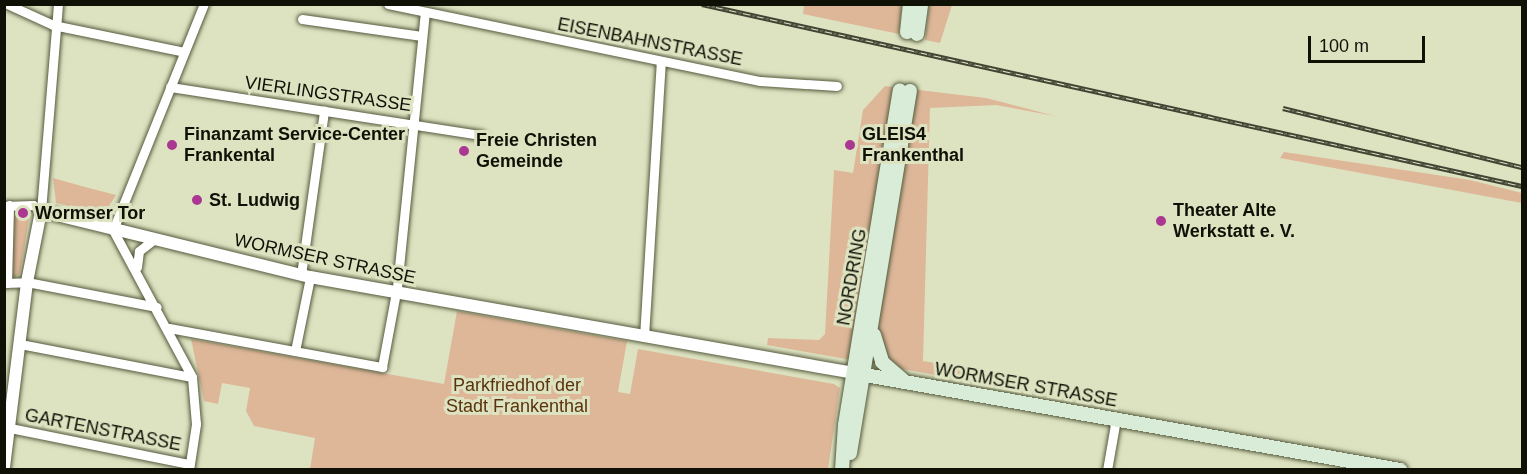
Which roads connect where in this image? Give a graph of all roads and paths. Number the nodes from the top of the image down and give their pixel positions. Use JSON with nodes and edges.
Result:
{"nodes":[{"id":1,"x":7,"y":4,"type":"edge"},
{"id":2,"x":58,"y":4,"type":"edge"},
{"id":3,"x":204,"y":4,"type":"edge"},
{"id":4,"x":388,"y":4,"type":"edge"},
{"id":5,"x":910,"y":4,"type":"edge"},
{"id":6,"x":921,"y":4,"type":"edge"},
{"id":7,"x":425,"y":13,"type":"junction"},
{"id":8,"x":302,"y":19,"type":"dead end"},
{"id":9,"x":53,"y":25,"type":"junction"},
{"id":10,"x":422,"y":36,"type":"junction"},
{"id":11,"x":184,"y":52,"type":"junction"},
{"id":12,"x":661,"y":62,"type":"junction"},
{"id":13,"x":170,"y":87,"type":"junction"},
{"id":14,"x":837,"y":87,"type":"dead end"},
{"id":15,"x":324,"y":111,"type":"junction"},
{"id":16,"x":413,"y":124,"type":"junction"},
{"id":17,"x":481,"y":135,"type":"dead end"},
{"id":18,"x":7,"y":206,"type":"edge"},
{"id":19,"x":42,"y":211,"type":"junction"},
{"id":20,"x":113,"y":230,"type":"junction"},
{"id":21,"x":152,"y":241,"type":"junction"},
{"id":22,"x":137,"y":269,"type":"junction"},
{"id":23,"x":306,"y":276,"type":"junction"},
{"id":24,"x":27,"y":282,"type":"junction"},
{"id":25,"x":6,"y":283,"type":"edge"},
{"id":26,"x":396,"y":293,"type":"junction"},
{"id":27,"x":157,"y":307,"type":"junction"},
{"id":28,"x":874,"y":327,"type":"junction"},
{"id":29,"x":169,"y":328,"type":"junction"},
{"id":30,"x":644,"y":337,"type":"junction"},
{"id":31,"x":20,"y":344,"type":"junction"},
{"id":32,"x":295,"y":351,"type":"junction"},
{"id":33,"x":859,"y":374,"type":"junction"},
{"id":34,"x":192,"y":377,"type":"junction"},
{"id":35,"x":908,"y":383,"type":"junction"},
{"id":36,"x":1116,"y":419,"type":"junction"},
{"id":37,"x":10,"y":428,"type":"junction"},
{"id":38,"x":4,"y":466,"type":"edge"},
{"id":39,"x":189,"y":467,"type":"edge"},
{"id":40,"x":844,"y":470,"type":"edge"},
{"id":41,"x":1107,"y":470,"type":"edge"},
{"id":42,"x":1400,"y":470,"type":"edge"}],
"edges":[{"from":1,"to":9,"type":"street"},
{"from":2,"to":9,"type":"street"},
{"from":3,"to":11,"type":"street"},
{"from":4,"to":7,"type":"street","name":"EISENBAHNSTRASSE"},
{"from":5,"to":6,"type":"main road"},
{"from":7,"to":10,"type":"street"},
{"from":7,"to":12,"type":"street","name":"EISENBAHNSTRASSE"},
{"from":8,"to":10,"type":"street"},
{"from":9,"to":11,"type":"street"},
{"from":9,"to":19,"type":"street"},
{"from":10,"to":16,"type":"street"},
{"from":11,"to":13,"type":"street"},
{"from":12,"to":14,"type":"street","name":"EISENBAHNSTRASSE"},
{"from":12,"to":30,"type":"street"},
{"from":13,"to":15,"type":"street","name":"VIERLINGSTRASSE"},
{"from":13,"to":20,"type":"street"},
{"from":15,"to":16,"type":"street","name":"VIERLINGSTRASSE"},
{"from":15,"to":23,"type":"street"},
{"from":16,"to":17,"type":"street","name":"VIERLINGSTRASSE"},
{"from":16,"to":26,"type":"street"},
{"from":18,"to":19,"type":"street","name":"WORMSER STRASSE"},
{"from":18,"to":25,"type":"street"},
{"from":19,"to":20,"type":"street","name":"WORMSER STRASSE"},
{"from":19,"to":24,"type":"street"},
{"from":20,"to":21,"type":"street","name":"WORMSER STRASSE"},
{"from":20,"to":22,"type":"street"},
{"from":21,"to":22,"type":"street"},
{"from":21,"to":23,"type":"street","name":"WORMSER STRASSE"},
{"from":22,"to":27,"type":"street"},
{"from":23,"to":26,"type":"street","name":"WORMSER STRASSE"},
{"from":23,"to":32,"type":"street"},
{"from":24,"to":25,"type":"street"},
{"from":24,"to":27,"type":"street"},
{"from":24,"to":31,"type":"street"},
{"from":26,"to":30,"type":"street","name":"WORMSER STRASSE"},
{"from":26,"to":32,"type":"street"},
{"from":27,"to":29,"type":"street"},
{"from":28,"to":33,"type":"main road","name":"NORDRING"},
{"from":28,"to":33,"type":"main road","name":"NORDRING"},
{"from":28,"to":35,"type":"main road"},
{"from":29,"to":32,"type":"street"},
{"from":29,"to":34,"type":"street"},
{"from":30,"to":33,"type":"street","name":"WORMSER STRASSE"},
{"from":31,"to":34,"type":"street"},
{"from":31,"to":37,"type":"street"},
{"from":33,"to":35,"type":"main road","name":"WORMSER STRASSE"},
{"from":33,"to":40,"type":"main road","name":"NORDRING"},
{"from":34,"to":39,"type":"street"},
{"from":35,"to":36,"type":"main road","name":"WORMSER STRASSE"},
{"from":36,"to":41,"type":"street"},
{"from":36,"to":42,"type":"main road","name":"WORMSER STRASSE"},
{"from":37,"to":38,"type":"street"},
{"from":37,"to":39,"type":"street","name":"GARTENSTRASSE"}]}
